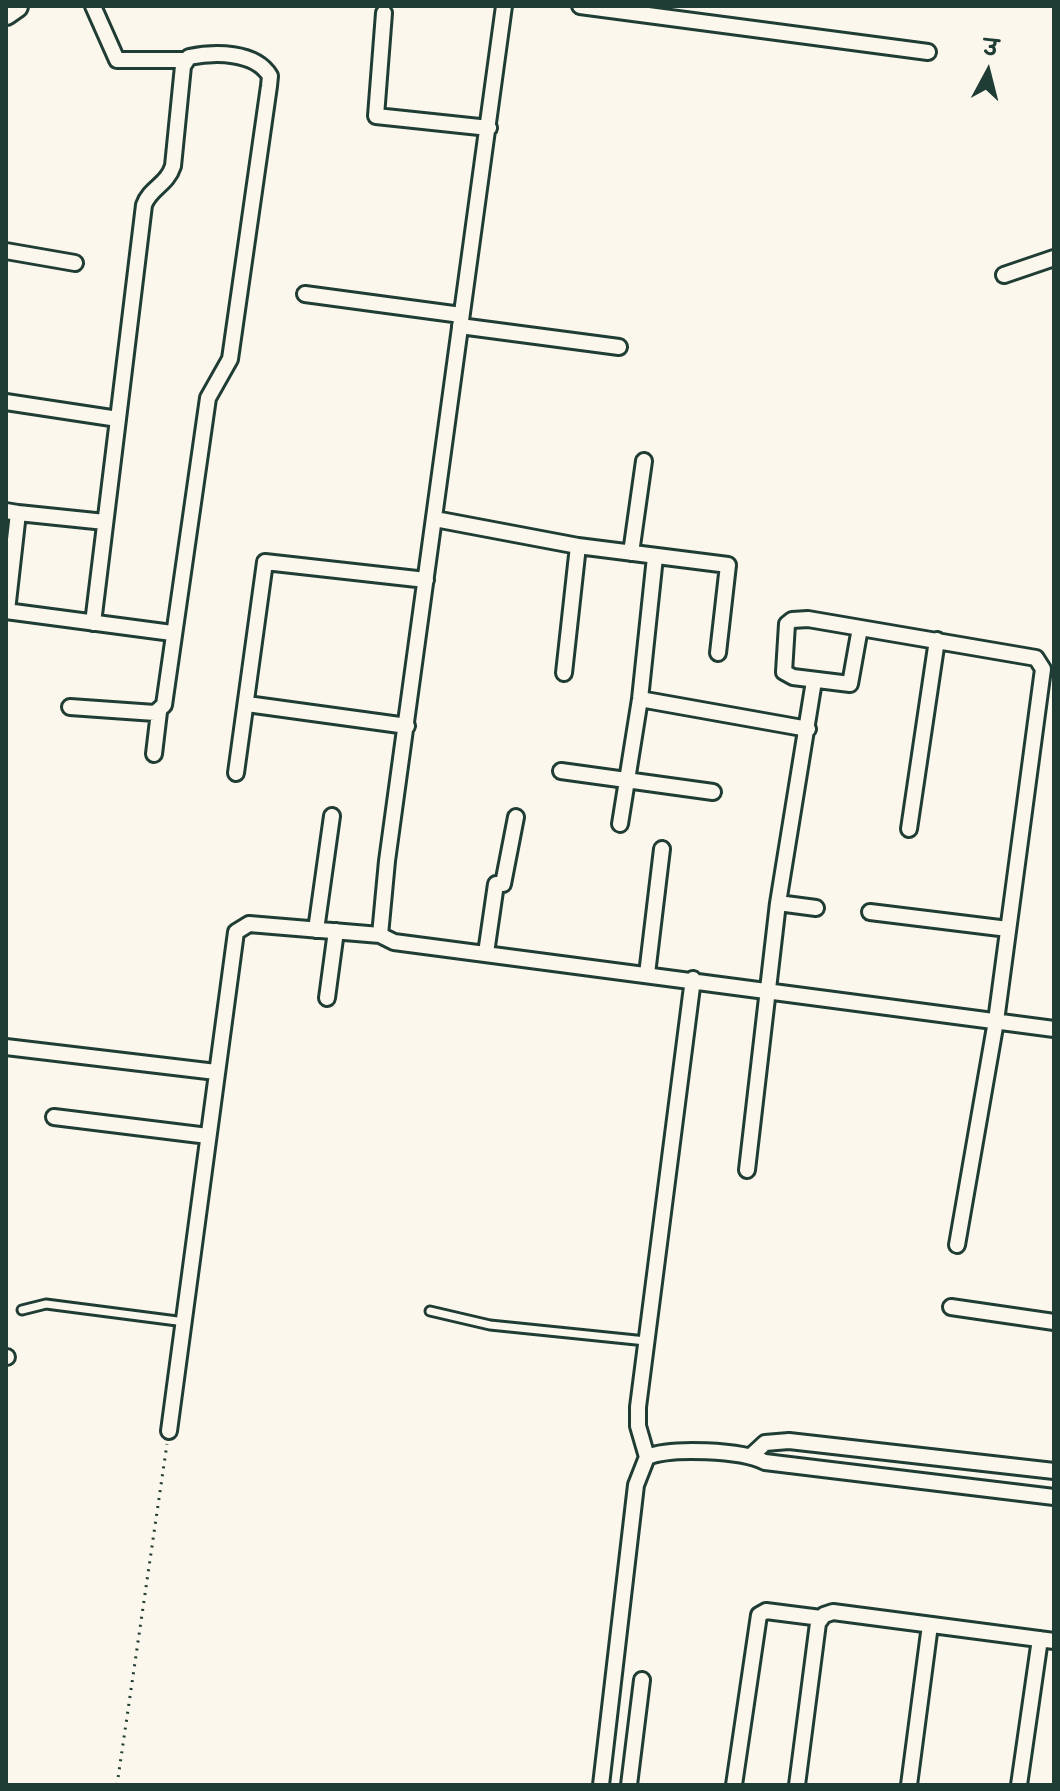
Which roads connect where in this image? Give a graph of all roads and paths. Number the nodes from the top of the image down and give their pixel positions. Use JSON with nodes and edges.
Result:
{"nodes":[{"id":1,"x":16,"y":6,"type":"edge"},
{"id":2,"x":93,"y":6,"type":"edge"},
{"id":3,"x":504,"y":6,"type":"edge"},
{"id":4,"x":580,"y":6,"type":"edge"},
{"id":5,"x":6,"y":13,"type":"edge"},
{"id":6,"x":384,"y":13,"type":"dead end"},
{"id":7,"x":928,"y":52,"type":"dead end"},
{"id":8,"x":186,"y":60,"type":"junction"},
{"id":9,"x":489,"y":128,"type":"junction"},
{"id":10,"x":6,"y":251,"type":"edge"},
{"id":11,"x":1054,"y":258,"type":"edge"},
{"id":12,"x":75,"y":263,"type":"dead end"},
{"id":13,"x":1004,"y":275,"type":"dead end"},
{"id":14,"x":305,"y":294,"type":"dead end"},
{"id":15,"x":461,"y":321,"type":"junction"},
{"id":16,"x":619,"y":347,"type":"dead end"},
{"id":17,"x":6,"y":402,"type":"edge"},
{"id":18,"x":118,"y":419,"type":"junction"},
{"id":19,"x":644,"y":461,"type":"dead end"},
{"id":20,"x":12,"y":512,"type":"edge"},
{"id":21,"x":435,"y":519,"type":"junction"},
{"id":22,"x":105,"y":522,"type":"junction"},
{"id":23,"x":578,"y":546,"type":"junction"},
{"id":24,"x":631,"y":553,"type":"junction"},
{"id":25,"x":655,"y":557,"type":"junction"},
{"id":26,"x":426,"y":580,"type":"junction"},
{"id":27,"x":7,"y":611,"type":"edge"},
{"id":28,"x":93,"y":623,"type":"junction"},
{"id":29,"x":860,"y":628,"type":"junction"},
{"id":30,"x":172,"y":633,"type":"junction"},
{"id":31,"x":937,"y":640,"type":"junction"},
{"id":32,"x":718,"y":653,"type":"dead end"},
{"id":33,"x":564,"y":673,"type":"dead end"},
{"id":34,"x":814,"y":681,"type":"junction"},
{"id":35,"x":640,"y":699,"type":"junction"},
{"id":36,"x":247,"y":704,"type":"junction"},
{"id":37,"x":70,"y":707,"type":"dead end"},
{"id":38,"x":159,"y":712,"type":"junction"},
{"id":39,"x":407,"y":726,"type":"junction"},
{"id":40,"x":808,"y":729,"type":"junction"},
{"id":41,"x":154,"y":754,"type":"dead end"},
{"id":42,"x":561,"y":771,"type":"dead end"},
{"id":43,"x":236,"y":773,"type":"dead end"},
{"id":44,"x":627,"y":780,"type":"junction"},
{"id":45,"x":713,"y":792,"type":"dead end"},
{"id":46,"x":332,"y":816,"type":"dead end"},
{"id":47,"x":516,"y":817,"type":"dead end"},
{"id":48,"x":620,"y":824,"type":"dead end"},
{"id":49,"x":909,"y":829,"type":"dead end"},
{"id":50,"x":662,"y":849,"type":"dead end"},
{"id":51,"x":778,"y":903,"type":"junction"},
{"id":52,"x":816,"y":908,"type":"dead end"},
{"id":53,"x":870,"y":912,"type":"dead end"},
{"id":54,"x":1008,"y":929,"type":"junction"},
{"id":55,"x":316,"y":930,"type":"junction"},
{"id":56,"x":336,"y":931,"type":"junction"},
{"id":57,"x":380,"y":935,"type":"junction"},
{"id":58,"x":486,"y":953,"type":"junction"},
{"id":59,"x":647,"y":974,"type":"junction"},
{"id":60,"x":693,"y":979,"type":"junction"},
{"id":61,"x":769,"y":992,"type":"junction"},
{"id":62,"x":327,"y":998,"type":"dead end"},
{"id":63,"x":996,"y":1021,"type":"junction"},
{"id":64,"x":1054,"y":1029,"type":"edge"},
{"id":65,"x":6,"y":1047,"type":"edge"},
{"id":66,"x":216,"y":1072,"type":"junction"},
{"id":67,"x":54,"y":1117,"type":"dead end"},
{"id":68,"x":208,"y":1136,"type":"junction"},
{"id":69,"x":747,"y":1170,"type":"dead end"},
{"id":70,"x":957,"y":1245,"type":"dead end"},
{"id":71,"x":951,"y":1307,"type":"dead end"},
{"id":72,"x":22,"y":1310,"type":"dead end"},
{"id":73,"x":430,"y":1311,"type":"dead end"},
{"id":74,"x":185,"y":1322,"type":"junction"},
{"id":75,"x":1054,"y":1322,"type":"edge"},
{"id":76,"x":648,"y":1341,"type":"junction"},
{"id":77,"x":169,"y":1431,"type":"joint"},
{"id":78,"x":752,"y":1455,"type":"junction"},
{"id":79,"x":647,"y":1457,"type":"junction"},
{"id":80,"x":1054,"y":1471,"type":"edge"},
{"id":81,"x":1054,"y":1497,"type":"edge"},
{"id":82,"x":821,"y":1618,"type":"junction"},
{"id":83,"x":930,"y":1625,"type":"junction"},
{"id":84,"x":1047,"y":1640,"type":"edge"},
{"id":85,"x":642,"y":1680,"type":"dead end"},
{"id":86,"x":117,"y":1785,"type":"edge"},
{"id":87,"x":601,"y":1785,"type":"edge"},
{"id":88,"x":629,"y":1785,"type":"edge"},
{"id":89,"x":734,"y":1785,"type":"edge"},
{"id":90,"x":797,"y":1785,"type":"edge"},
{"id":91,"x":909,"y":1785,"type":"edge"},
{"id":92,"x":1019,"y":1785,"type":"edge"}],
"edges":[{"from":1,"to":5,"type":"street"},
{"from":2,"to":8,"type":"street"},
{"from":3,"to":9,"type":"street"},
{"from":4,"to":7,"type":"street"},
{"from":6,"to":9,"type":"street"},
{"from":8,"to":18,"type":"street"},
{"from":8,"to":30,"type":"street"},
{"from":9,"to":15,"type":"street"},
{"from":10,"to":12,"type":"street"},
{"from":11,"to":13,"type":"street"},
{"from":14,"to":15,"type":"street"},
{"from":15,"to":16,"type":"street"},
{"from":15,"to":21,"type":"street"},
{"from":17,"to":18,"type":"street"},
{"from":18,"to":22,"type":"street"},
{"from":19,"to":24,"type":"street"},
{"from":20,"to":22,"type":"street"},
{"from":20,"to":27,"type":"street"},
{"from":21,"to":23,"type":"street"},
{"from":21,"to":26,"type":"street"},
{"from":22,"to":28,"type":"street"},
{"from":23,"to":24,"type":"street"},
{"from":23,"to":33,"type":"street"},
{"from":24,"to":25,"type":"street"},
{"from":25,"to":32,"type":"street"},
{"from":25,"to":35,"type":"street"},
{"from":26,"to":36,"type":"street"},
{"from":26,"to":39,"type":"street"},
{"from":27,"to":28,"type":"street"},
{"from":28,"to":30,"type":"street"},
{"from":29,"to":31,"type":"street"},
{"from":29,"to":34,"type":"street"},
{"from":29,"to":34,"type":"street"},
{"from":30,"to":38,"type":"street"},
{"from":31,"to":49,"type":"street"},
{"from":31,"to":54,"type":"street"},
{"from":34,"to":40,"type":"street"},
{"from":35,"to":40,"type":"street"},
{"from":35,"to":44,"type":"street"},
{"from":36,"to":39,"type":"street"},
{"from":36,"to":43,"type":"street"},
{"from":37,"to":38,"type":"street"},
{"from":38,"to":41,"type":"street"},
{"from":39,"to":57,"type":"street"},
{"from":40,"to":51,"type":"street"},
{"from":42,"to":44,"type":"street"},
{"from":44,"to":45,"type":"street"},
{"from":44,"to":48,"type":"street"},
{"from":46,"to":55,"type":"street"},
{"from":47,"to":58,"type":"street"},
{"from":50,"to":59,"type":"street"},
{"from":51,"to":52,"type":"street"},
{"from":51,"to":61,"type":"street"},
{"from":53,"to":54,"type":"street"},
{"from":54,"to":63,"type":"street"},
{"from":55,"to":56,"type":"street"},
{"from":55,"to":66,"type":"street"},
{"from":56,"to":57,"type":"street"},
{"from":56,"to":62,"type":"street"},
{"from":57,"to":58,"type":"street"},
{"from":58,"to":59,"type":"street"},
{"from":59,"to":60,"type":"street"},
{"from":60,"to":61,"type":"street"},
{"from":60,"to":76,"type":"street"},
{"from":61,"to":63,"type":"street"},
{"from":61,"to":69,"type":"street"},
{"from":63,"to":64,"type":"street"},
{"from":63,"to":70,"type":"street"},
{"from":65,"to":66,"type":"street"},
{"from":66,"to":68,"type":"street"},
{"from":67,"to":68,"type":"street"},
{"from":68,"to":74,"type":"street"},
{"from":71,"to":75,"type":"street"},
{"from":72,"to":74,"type":"lane"},
{"from":73,"to":76,"type":"lane"},
{"from":74,"to":77,"type":"street"},
{"from":76,"to":79,"type":"street"},
{"from":77,"to":86,"type":"path"},
{"from":78,"to":79,"type":"street"},
{"from":78,"to":80,"type":"street"},
{"from":78,"to":81,"type":"street"},
{"from":79,"to":87,"type":"street"},
{"from":82,"to":83,"type":"street"},
{"from":82,"to":89,"type":"street"},
{"from":82,"to":90,"type":"street"},
{"from":83,"to":84,"type":"street"},
{"from":83,"to":91,"type":"street"},
{"from":84,"to":92,"type":"street"},
{"from":85,"to":88,"type":"street"}]}
